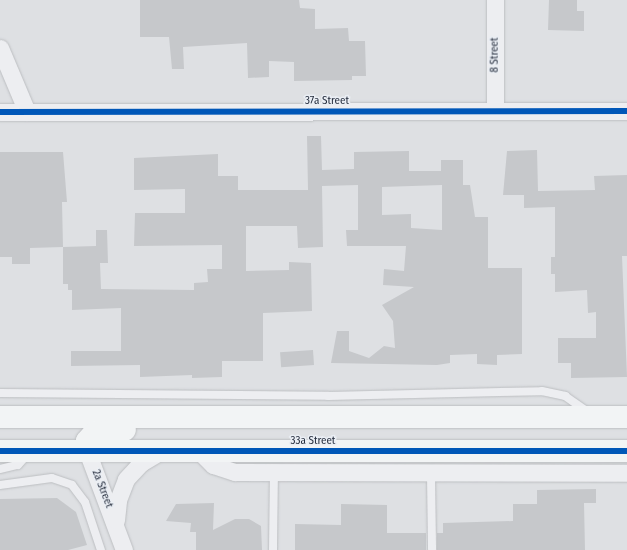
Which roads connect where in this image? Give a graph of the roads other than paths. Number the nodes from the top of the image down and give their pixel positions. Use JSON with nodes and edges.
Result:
{"nodes":[{"id":1,"x":495,"y":0,"type":"edge"},
{"id":2,"x":0,"y":48,"type":"edge"},
{"id":3,"x":495,"y":111,"type":"junction"},
{"id":4,"x":627,"y":111,"type":"edge"},
{"id":5,"x":0,"y":112,"type":"edge"},
{"id":6,"x":27,"y":112,"type":"junction"},
{"id":7,"x":0,"y":393,"type":"edge"},
{"id":8,"x":0,"y":417,"type":"edge"},
{"id":9,"x":271,"y":417,"type":"junction"},
{"id":10,"x":627,"y":417,"type":"edge"},
{"id":11,"x":593,"y":418,"type":"junction"},
{"id":12,"x":0,"y":451,"type":"edge"},
{"id":13,"x":30,"y":451,"type":"junction"},
{"id":14,"x":87,"y":451,"type":"junction"},
{"id":15,"x":161,"y":451,"type":"junction"},
{"id":16,"x":199,"y":451,"type":"junction"},
{"id":17,"x":627,"y":451,"type":"edge"},
{"id":18,"x":0,"y":469,"type":"edge"},
{"id":19,"x":274,"y":473,"type":"junction"},
{"id":20,"x":627,"y":473,"type":"edge"},
{"id":21,"x":431,"y":476,"type":"junction"},
{"id":22,"x":0,"y":485,"type":"edge"},
{"id":23,"x":116,"y":527,"type":"junction"},
{"id":24,"x":101,"y":550,"type":"edge"},
{"id":25,"x":124,"y":550,"type":"edge"},
{"id":26,"x":273,"y":550,"type":"edge"},
{"id":27,"x":432,"y":550,"type":"edge"}],
"edges":[{"from":1,"to":3,"type":"street","name":"8 Street"},
{"from":2,"to":6,"type":"street"},
{"from":3,"to":4,"type":"street","name":"37a Street"},
{"from":3,"to":6,"type":"street","name":"37a Street"},
{"from":5,"to":6,"type":"street","name":"37a Street"},
{"from":7,"to":11,"type":"lane"},
{"from":8,"to":9,"type":"street"},
{"from":9,"to":11,"type":"street"},
{"from":9,"to":14,"type":"street"},
{"from":10,"to":11,"type":"street"},
{"from":12,"to":13,"type":"street","name":"33a Street"},
{"from":13,"to":14,"type":"street","name":"33a Street"},
{"from":13,"to":18,"type":"lane"},
{"from":14,"to":15,"type":"street","name":"33a Street"},
{"from":14,"to":23,"type":"street","name":"2a Street"},
{"from":15,"to":16,"type":"street","name":"33a Street"},
{"from":15,"to":23,"type":"street","name":"2a Street"},
{"from":16,"to":17,"type":"street","name":"33a Street"},
{"from":16,"to":19,"type":"street"},
{"from":19,"to":21,"type":"street"},
{"from":19,"to":26,"type":"lane"},
{"from":20,"to":21,"type":"street"},
{"from":21,"to":27,"type":"lane"},
{"from":22,"to":24,"type":"lane"},
{"from":23,"to":25,"type":"street","name":"2a Street"}]}
